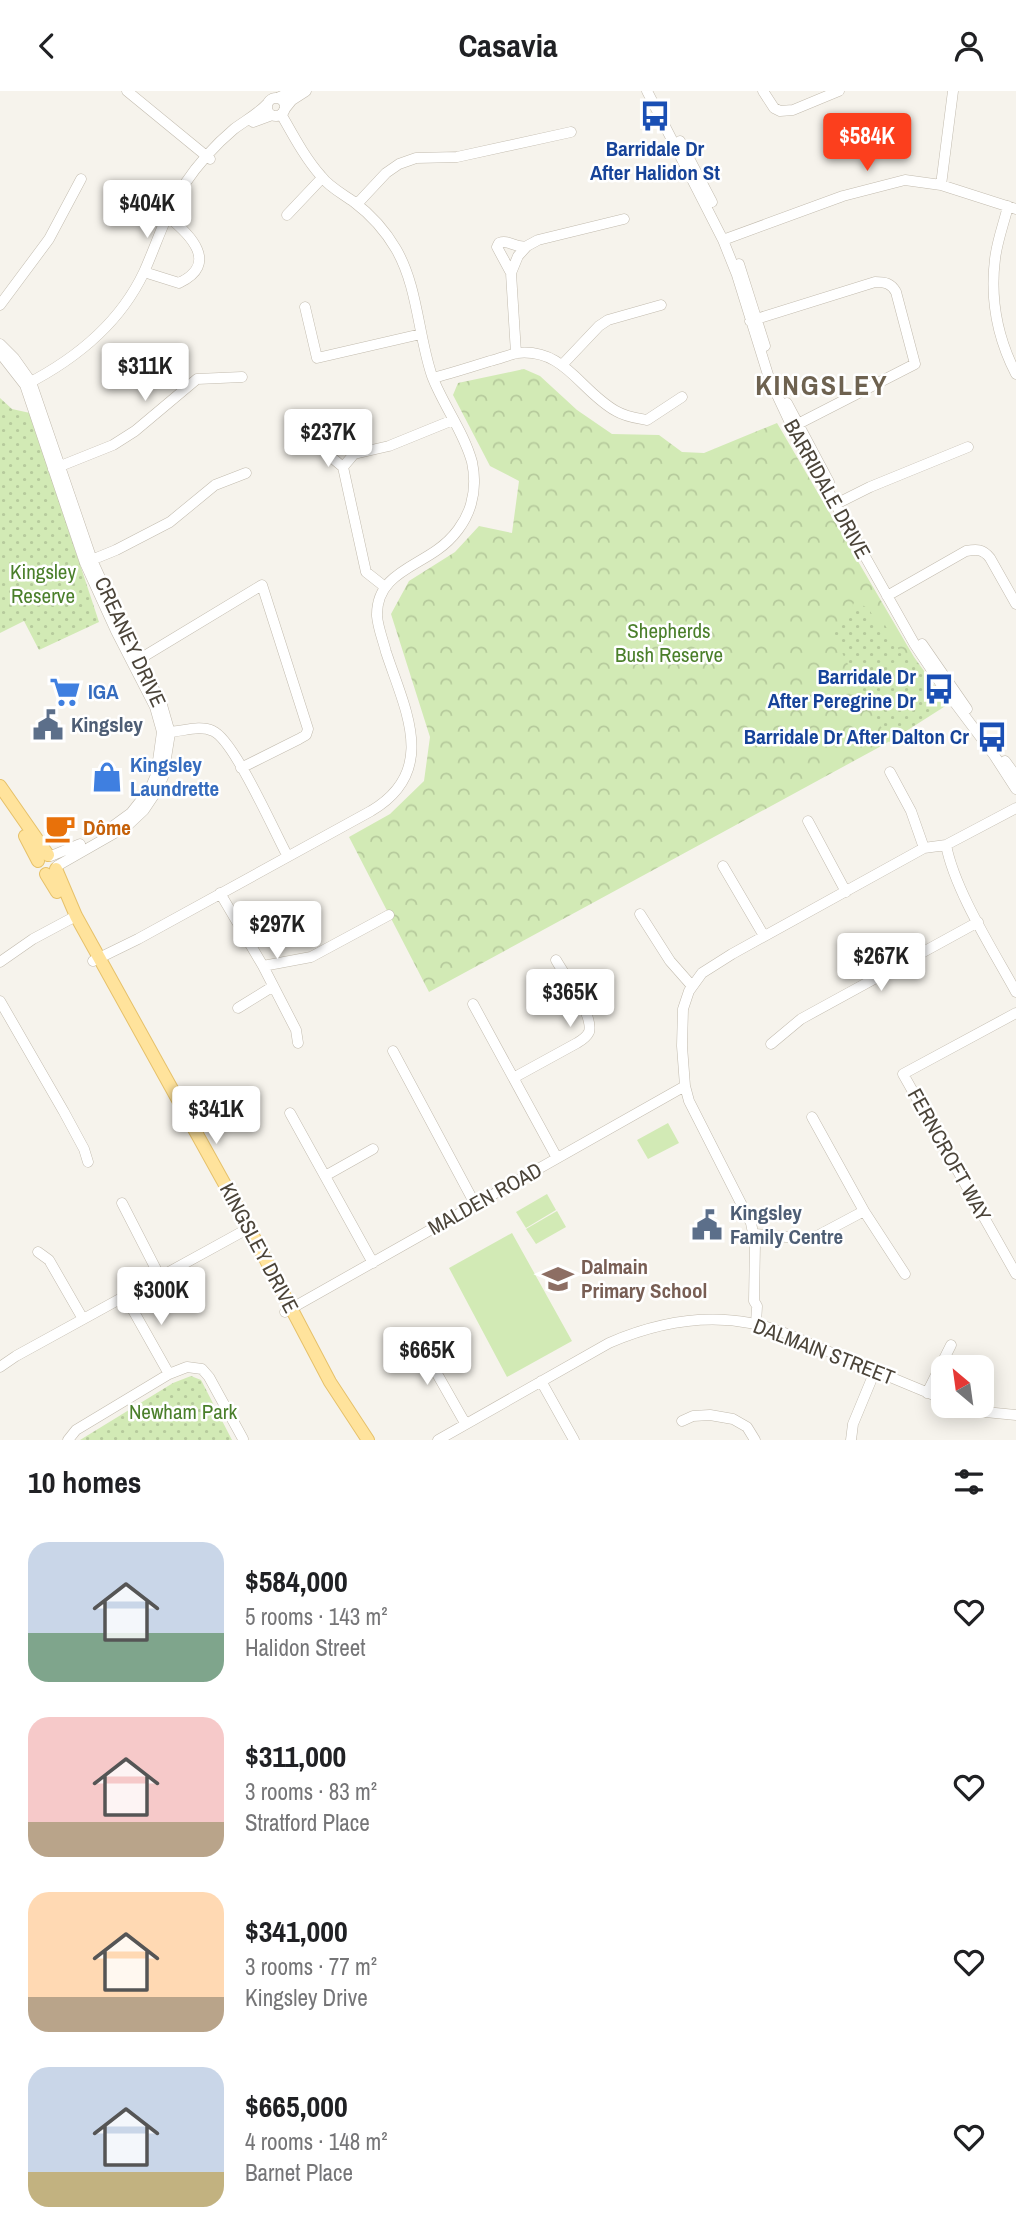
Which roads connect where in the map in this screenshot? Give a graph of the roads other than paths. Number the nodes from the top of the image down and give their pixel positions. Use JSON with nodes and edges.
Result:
{"nodes":[{"id":1,"x":127,"y":91,"type":"edge"},
{"id":2,"x":146,"y":91,"type":"edge"},
{"id":3,"x":293,"y":91,"type":"edge"},
{"id":4,"x":306,"y":91,"type":"edge"},
{"id":5,"x":647,"y":91,"type":"edge"},
{"id":6,"x":654,"y":91,"type":"edge"},
{"id":7,"x":763,"y":91,"type":"edge"},
{"id":8,"x":839,"y":91,"type":"edge"},
{"id":9,"x":953,"y":91,"type":"edge"},
{"id":10,"x":273,"y":100,"type":"junction"},
{"id":11,"x":140,"y":102,"type":"junction"},
{"id":12,"x":279,"y":113,"type":"junction"},
{"id":13,"x":571,"y":132,"type":"dead end"},
{"id":14,"x":209,"y":157,"type":"junction"},
{"id":15,"x":322,"y":178,"type":"junction"},
{"id":16,"x":81,"y":179,"type":"dead end"},
{"id":17,"x":941,"y":185,"type":"junction"},
{"id":18,"x":357,"y":204,"type":"junction"},
{"id":19,"x":1012,"y":207,"type":"edge"},
{"id":20,"x":287,"y":215,"type":"dead end"},
{"id":21,"x":169,"y":218,"type":"junction"},
{"id":22,"x":624,"y":219,"type":"dead end"},
{"id":23,"x":726,"y":239,"type":"junction"},
{"id":24,"x":527,"y":246,"type":"junction"},
{"id":25,"x":147,"y":273,"type":"junction"},
{"id":26,"x":511,"y":273,"type":"junction"},
{"id":27,"x":0,"y":305,"type":"edge"},
{"id":28,"x":661,"y":305,"type":"dead end"},
{"id":29,"x":305,"y":307,"type":"dead end"},
{"id":30,"x":753,"y":320,"type":"junction"},
{"id":31,"x":421,"y":334,"type":"junction"},
{"id":32,"x":0,"y":344,"type":"edge"},
{"id":33,"x":0,"y":353,"type":"edge"},
{"id":34,"x":516,"y":353,"type":"junction"},
{"id":35,"x":563,"y":364,"type":"junction"},
{"id":36,"x":1016,"y":374,"type":"edge"},
{"id":37,"x":242,"y":377,"type":"dead end"},
{"id":38,"x":433,"y":379,"type":"junction"},
{"id":39,"x":29,"y":387,"type":"junction"},
{"id":40,"x":682,"y":397,"type":"dead end"},
{"id":41,"x":453,"y":421,"type":"junction"},
{"id":42,"x":795,"y":426,"type":"junction"},
{"id":43,"x":968,"y":447,"type":"dead end"},
{"id":44,"x":354,"y":454,"type":"junction"},
{"id":45,"x":343,"y":467,"type":"junction"},
{"id":46,"x":56,"y":468,"type":"junction"},
{"id":47,"x":246,"y":473,"type":"dead end"},
{"id":48,"x":837,"y":504,"type":"junction"},
{"id":49,"x":89,"y":561,"type":"junction"},
{"id":50,"x":385,"y":587,"type":"junction"},
{"id":51,"x":889,"y":595,"type":"junction"},
{"id":52,"x":1016,"y":604,"type":"edge"},
{"id":53,"x":135,"y":662,"type":"junction"},
{"id":54,"x":166,"y":732,"type":"junction"},
{"id":55,"x":241,"y":768,"type":"junction"},
{"id":56,"x":890,"y":772,"type":"dead end"},
{"id":57,"x":1016,"y":776,"type":"edge"},
{"id":58,"x":0,"y":786,"type":"edge"},
{"id":59,"x":1016,"y":789,"type":"edge"},
{"id":60,"x":0,"y":797,"type":"edge"},
{"id":61,"x":1016,"y":808,"type":"edge"},
{"id":62,"x":808,"y":821,"type":"dead end"},
{"id":63,"x":946,"y":845,"type":"junction"},
{"id":64,"x":924,"y":848,"type":"junction"},
{"id":65,"x":287,"y":855,"type":"junction"},
{"id":66,"x":49,"y":863,"type":"junction"},
{"id":67,"x":723,"y":866,"type":"dead end"},
{"id":68,"x":846,"y":892,"type":"junction"},
{"id":69,"x":220,"y":893,"type":"junction"},
{"id":70,"x":640,"y":914,"type":"dead end"},
{"id":71,"x":390,"y":915,"type":"dead end"},
{"id":72,"x":73,"y":918,"type":"junction"},
{"id":73,"x":978,"y":922,"type":"junction"},
{"id":74,"x":764,"y":936,"type":"junction"},
{"id":75,"x":556,"y":960,"type":"dead end"},
{"id":76,"x":0,"y":962,"type":"edge"},
{"id":77,"x":97,"y":962,"type":"junction"},
{"id":78,"x":263,"y":966,"type":"junction"},
{"id":79,"x":692,"y":986,"type":"junction"},
{"id":80,"x":272,"y":987,"type":"junction"},
{"id":81,"x":1016,"y":992,"type":"edge"},
{"id":82,"x":0,"y":1001,"type":"edge"},
{"id":83,"x":473,"y":1004,"type":"dead end"},
{"id":84,"x":238,"y":1008,"type":"dead end"},
{"id":85,"x":1016,"y":1013,"type":"edge"},
{"id":86,"x":298,"y":1043,"type":"dead end"},
{"id":87,"x":771,"y":1044,"type":"dead end"},
{"id":88,"x":393,"y":1051,"type":"dead end"},
{"id":89,"x":515,"y":1077,"type":"junction"},
{"id":90,"x":685,"y":1086,"type":"junction"},
{"id":91,"x":290,"y":1113,"type":"dead end"},
{"id":92,"x":812,"y":1118,"type":"dead end"},
{"id":93,"x":373,"y":1149,"type":"dead end"},
{"id":94,"x":557,"y":1158,"type":"junction"},
{"id":95,"x":88,"y":1162,"type":"dead end"},
{"id":96,"x":325,"y":1176,"type":"junction"},
{"id":97,"x":122,"y":1203,"type":"dead end"},
{"id":98,"x":475,"y":1204,"type":"junction"},
{"id":99,"x":864,"y":1211,"type":"junction"},
{"id":100,"x":246,"y":1230,"type":"junction"},
{"id":101,"x":755,"y":1234,"type":"junction"},
{"id":102,"x":38,"y":1252,"type":"dead end"},
{"id":103,"x":373,"y":1263,"type":"junction"},
{"id":104,"x":1016,"y":1274,"type":"edge"},
{"id":105,"x":905,"y":1275,"type":"dead end"},
{"id":106,"x":160,"y":1277,"type":"junction"},
{"id":107,"x":125,"y":1296,"type":"junction"},
{"id":108,"x":288,"y":1310,"type":"junction"},
{"id":109,"x":83,"y":1319,"type":"junction"},
{"id":110,"x":751,"y":1323,"type":"junction"},
{"id":111,"x":415,"y":1335,"type":"dead end"},
{"id":112,"x":951,"y":1345,"type":"dead end"},
{"id":113,"x":1,"y":1362,"type":"edge"},
{"id":114,"x":875,"y":1371,"type":"junction"},
{"id":115,"x":169,"y":1374,"type":"junction"},
{"id":116,"x":541,"y":1381,"type":"junction"},
{"id":117,"x":928,"y":1392,"type":"junction"},
{"id":118,"x":931,"y":1393,"type":"edge"},
{"id":119,"x":994,"y":1415,"type":"edge"},
{"id":120,"x":1016,"y":1415,"type":"edge"},
{"id":121,"x":682,"y":1421,"type":"dead end"},
{"id":122,"x":465,"y":1423,"type":"junction"},
{"id":123,"x":243,"y":1439,"type":"edge"},
{"id":124,"x":68,"y":1440,"type":"edge"},
{"id":125,"x":360,"y":1440,"type":"edge"},
{"id":126,"x":368,"y":1440,"type":"edge"},
{"id":127,"x":438,"y":1440,"type":"edge"},
{"id":128,"x":574,"y":1440,"type":"edge"},
{"id":129,"x":755,"y":1440,"type":"edge"},
{"id":130,"x":851,"y":1440,"type":"edge"}],
"edges":[{"from":1,"to":11,"type":"street"},
{"from":2,"to":11,"type":"street"},
{"from":3,"to":10,"type":"street"},
{"from":4,"to":12,"type":"street"},
{"from":5,"to":23,"type":"street","name":"BARRIDALE DRIVE"},
{"from":6,"to":23,"type":"street","name":"BARRIDALE DRIVE"},
{"from":7,"to":8,"type":"street"},
{"from":9,"to":17,"type":"street"},
{"from":10,"to":12,"type":"street"},
{"from":10,"to":12,"type":"street"},
{"from":10,"to":14,"type":"street"},
{"from":11,"to":14,"type":"street"},
{"from":12,"to":14,"type":"street"},
{"from":12,"to":15,"type":"street"},
{"from":13,"to":18,"type":"street"},
{"from":14,"to":21,"type":"street"},
{"from":15,"to":18,"type":"street"},
{"from":15,"to":20,"type":"street"},
{"from":16,"to":27,"type":"street"},
{"from":17,"to":19,"type":"street"},
{"from":17,"to":23,"type":"street"},
{"from":18,"to":31,"type":"street"},
{"from":19,"to":36,"type":"street"},
{"from":21,"to":25,"type":"street"},
{"from":21,"to":25,"type":"street"},
{"from":22,"to":24,"type":"street"},
{"from":23,"to":30,"type":"street","name":"BARRIDALE DRIVE"},
{"from":24,"to":26,"type":"street"},
{"from":24,"to":26,"type":"street"},
{"from":25,"to":39,"type":"street"},
{"from":26,"to":34,"type":"street"},
{"from":28,"to":35,"type":"street"},
{"from":29,"to":31,"type":"street"},
{"from":30,"to":42,"type":"street","name":"BARRIDALE DRIVE"},
{"from":30,"to":42,"type":"street"},
{"from":31,"to":38,"type":"street"},
{"from":32,"to":39,"type":"street","name":"CREANEY DRIVE"},
{"from":33,"to":39,"type":"street","name":"CREANEY DRIVE"},
{"from":34,"to":35,"type":"street"},
{"from":34,"to":38,"type":"street"},
{"from":35,"to":40,"type":"street"},
{"from":37,"to":46,"type":"street"},
{"from":38,"to":41,"type":"street"},
{"from":39,"to":46,"type":"street","name":"CREANEY DRIVE"},
{"from":41,"to":44,"type":"street"},
{"from":41,"to":50,"type":"street"},
{"from":42,"to":48,"type":"street","name":"BARRIDALE DRIVE"},
{"from":43,"to":48,"type":"street"},
{"from":44,"to":45,"type":"street"},
{"from":44,"to":45,"type":"street"},
{"from":45,"to":50,"type":"street"},
{"from":46,"to":49,"type":"street","name":"CREANEY DRIVE"},
{"from":47,"to":49,"type":"street"},
{"from":48,"to":51,"type":"street","name":"BARRIDALE DRIVE"},
{"from":49,"to":53,"type":"street","name":"CREANEY DRIVE"},
{"from":50,"to":65,"type":"street"},
{"from":51,"to":52,"type":"street"},
{"from":51,"to":57,"type":"street","name":"BARRIDALE DRIVE"},
{"from":51,"to":59,"type":"street","name":"BARRIDALE DRIVE"},
{"from":53,"to":54,"type":"street","name":"CREANEY DRIVE"},
{"from":53,"to":55,"type":"street"},
{"from":54,"to":55,"type":"street"},
{"from":54,"to":66,"type":"street","name":"CREANEY DRIVE"},
{"from":55,"to":65,"type":"street"},
{"from":56,"to":64,"type":"street"},
{"from":58,"to":66,"type":"main road","name":"KINGSLEY DRIVE"},
{"from":60,"to":66,"type":"main road","name":"KINGSLEY DRIVE"},
{"from":61,"to":63,"type":"street"},
{"from":62,"to":68,"type":"street"},
{"from":63,"to":64,"type":"street"},
{"from":63,"to":73,"type":"street"},
{"from":64,"to":68,"type":"street"},
{"from":65,"to":69,"type":"street"},
{"from":66,"to":72,"type":"main road","name":"KINGSLEY DRIVE"},
{"from":67,"to":74,"type":"street"},
{"from":68,"to":74,"type":"street"},
{"from":69,"to":77,"type":"street"},
{"from":69,"to":78,"type":"street"},
{"from":70,"to":79,"type":"street"},
{"from":71,"to":78,"type":"street"},
{"from":72,"to":76,"type":"street"},
{"from":72,"to":77,"type":"main road","name":"KINGSLEY DRIVE"},
{"from":73,"to":81,"type":"street"},
{"from":73,"to":87,"type":"street"},
{"from":74,"to":79,"type":"street"},
{"from":75,"to":89,"type":"street"},
{"from":77,"to":100,"type":"main road","name":"KINGSLEY DRIVE"},
{"from":78,"to":80,"type":"street"},
{"from":79,"to":90,"type":"street"},
{"from":80,"to":84,"type":"street"},
{"from":80,"to":86,"type":"street"},
{"from":82,"to":95,"type":"street"},
{"from":83,"to":89,"type":"street"},
{"from":85,"to":104,"type":"street","name":"FERNCROFT WAY"},
{"from":88,"to":98,"type":"street"},
{"from":89,"to":94,"type":"street"},
{"from":90,"to":94,"type":"street","name":"MALDEN ROAD"},
{"from":90,"to":101,"type":"street"},
{"from":91,"to":96,"type":"street"},
{"from":92,"to":99,"type":"street"},
{"from":93,"to":96,"type":"street"},
{"from":94,"to":98,"type":"street","name":"MALDEN ROAD"},
{"from":96,"to":103,"type":"street"},
{"from":97,"to":106,"type":"street"},
{"from":98,"to":103,"type":"street","name":"MALDEN ROAD"},
{"from":99,"to":101,"type":"street"},
{"from":99,"to":105,"type":"street"},
{"from":100,"to":106,"type":"street"},
{"from":100,"to":108,"type":"main road","name":"KINGSLEY DRIVE"},
{"from":101,"to":110,"type":"street"},
{"from":102,"to":109,"type":"street"},
{"from":103,"to":108,"type":"street","name":"MALDEN ROAD"},
{"from":106,"to":107,"type":"street"},
{"from":107,"to":109,"type":"street"},
{"from":107,"to":115,"type":"street"},
{"from":108,"to":125,"type":"main road","name":"KINGSLEY DRIVE"},
{"from":108,"to":126,"type":"main road","name":"KINGSLEY DRIVE"},
{"from":109,"to":113,"type":"street"},
{"from":110,"to":114,"type":"street","name":"DALMAIN STREET"},
{"from":110,"to":116,"type":"street","name":"DALMAIN STREET"},
{"from":111,"to":122,"type":"street"},
{"from":112,"to":117,"type":"street"},
{"from":114,"to":117,"type":"street","name":"DALMAIN STREET"},
{"from":114,"to":130,"type":"street"},
{"from":115,"to":123,"type":"street"},
{"from":115,"to":124,"type":"street"},
{"from":116,"to":122,"type":"street","name":"DALMAIN STREET"},
{"from":116,"to":128,"type":"street"},
{"from":117,"to":118,"type":"street","name":"DALMAIN STREET"},
{"from":119,"to":120,"type":"street"},
{"from":121,"to":129,"type":"street"},
{"from":122,"to":127,"type":"street","name":"DALMAIN STREET"}]}
